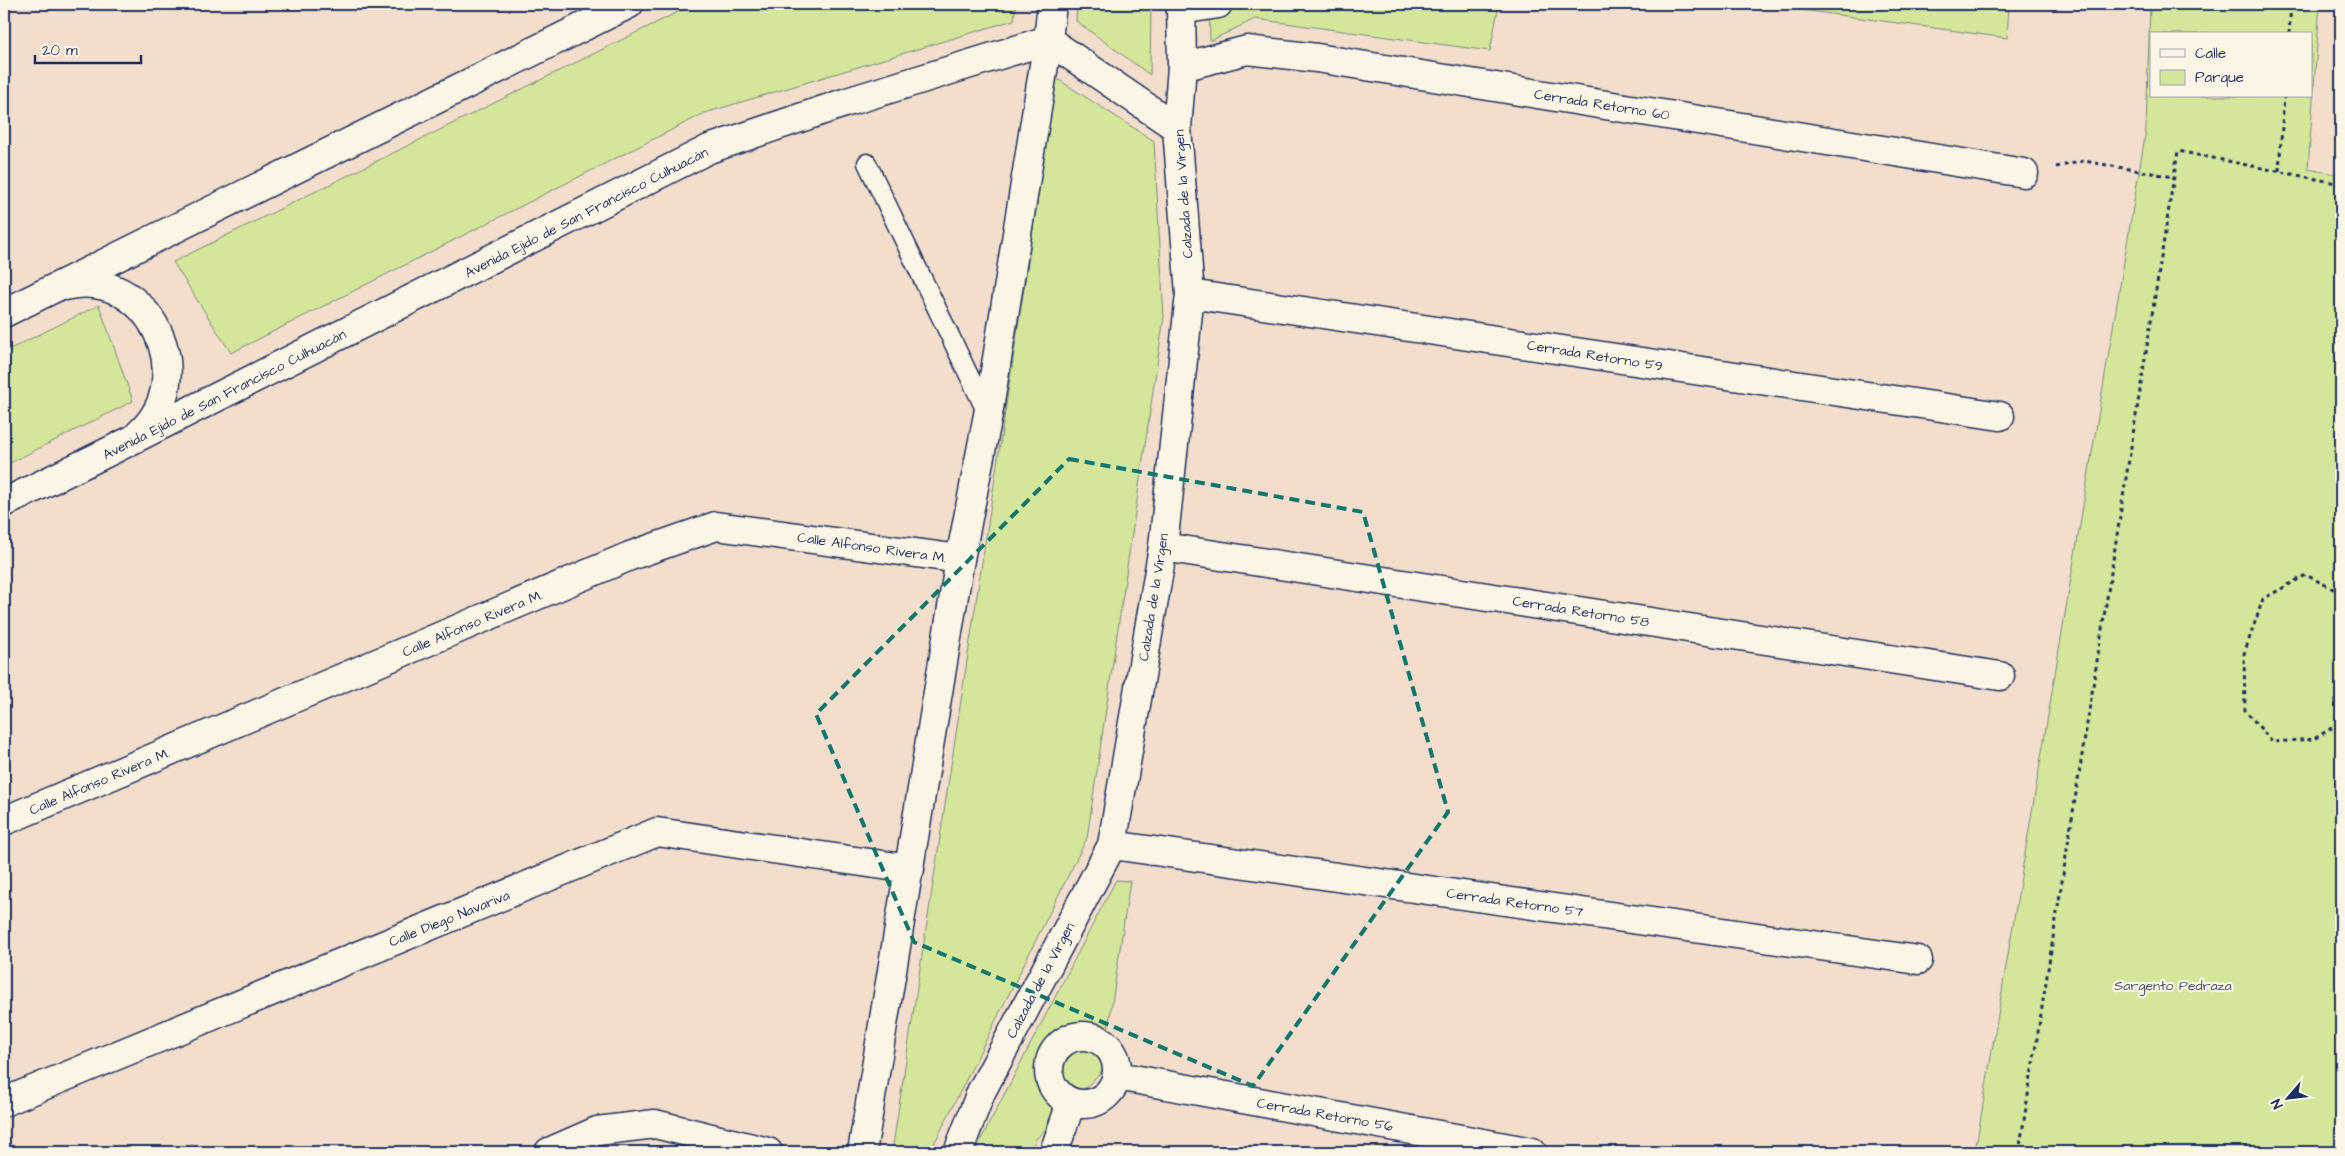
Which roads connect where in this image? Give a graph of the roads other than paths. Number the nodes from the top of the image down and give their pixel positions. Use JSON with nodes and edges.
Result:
{"nodes":[{"id":1,"x":629,"y":4,"type":"edge"},
{"id":2,"x":1052,"y":4,"type":"edge"},
{"id":3,"x":1218,"y":4,"type":"edge"},
{"id":4,"x":1181,"y":7,"type":"edge"},
{"id":5,"x":1048,"y":40,"type":"junction"},
{"id":6,"x":1182,"y":67,"type":"junction"},
{"id":7,"x":1177,"y":128,"type":"junction"},
{"id":8,"x":867,"y":162,"type":"dead end"},
{"id":9,"x":2024,"y":173,"type":"road end"},
{"id":10,"x":1190,"y":294,"type":"junction"},
{"id":11,"x":36,"y":297,"type":"junction"},
{"id":12,"x":4,"y":313,"type":"edge"},
{"id":13,"x":988,"y":415,"type":"junction"},
{"id":14,"x":2000,"y":416,"type":"dead end"},
{"id":15,"x":114,"y":449,"type":"junction"},
{"id":16,"x":4,"y":503,"type":"edge"},
{"id":17,"x":1163,"y":547,"type":"junction"},
{"id":18,"x":960,"y":559,"type":"junction"},
{"id":19,"x":2000,"y":676,"type":"dead end"},
{"id":20,"x":4,"y":822,"type":"edge"},
{"id":21,"x":1112,"y":845,"type":"junction"},
{"id":22,"x":910,"y":869,"type":"junction"},
{"id":23,"x":1918,"y":960,"type":"dead end"},
{"id":24,"x":1117,"y":1076,"type":"junction"},
{"id":25,"x":4,"y":1102,"type":"edge"},
{"id":26,"x":1071,"y":1103,"type":"junction"},
{"id":27,"x":549,"y":1152,"type":"edge"},
{"id":28,"x":768,"y":1152,"type":"edge"},
{"id":29,"x":862,"y":1152,"type":"edge"},
{"id":30,"x":958,"y":1152,"type":"edge"},
{"id":31,"x":1054,"y":1152,"type":"edge"},
{"id":32,"x":1532,"y":1152,"type":"edge"}],
"edges":[{"from":1,"to":11,"type":"street"},
{"from":2,"to":5,"type":"street"},
{"from":3,"to":4,"type":"street"},
{"from":4,"to":6,"type":"street","name":"Calzada de la Virgen"},
{"from":5,"to":7,"type":"street"},
{"from":5,"to":13,"type":"street"},
{"from":5,"to":15,"type":"street","name":"Avenida Ejido de San Francisco Culhuacán"},
{"from":6,"to":7,"type":"street","name":"Calzada de la Virgen"},
{"from":6,"to":9,"type":"street","name":"Cerrada Retorno 60"},
{"from":7,"to":10,"type":"street","name":"Calzada de la Virgen"},
{"from":8,"to":13,"type":"lane"},
{"from":10,"to":14,"type":"street","name":"Cerrada Retorno 59"},
{"from":10,"to":17,"type":"street","name":"Calzada de la Virgen"},
{"from":11,"to":12,"type":"street"},
{"from":11,"to":15,"type":"street"},
{"from":13,"to":18,"type":"street"},
{"from":15,"to":16,"type":"street","name":"Avenida Ejido de San Francisco Culhuacán"},
{"from":17,"to":19,"type":"street","name":"Cerrada Retorno 58"},
{"from":17,"to":21,"type":"street","name":"Calzada de la Virgen"},
{"from":18,"to":20,"type":"street","name":"Calle Alfonso Rivera M."},
{"from":18,"to":22,"type":"street"},
{"from":21,"to":23,"type":"street","name":"Cerrada Retorno 57"},
{"from":21,"to":30,"type":"street","name":"Calzada de la Virgen"},
{"from":22,"to":25,"type":"street","name":"Calle Diego Navariva"},
{"from":22,"to":29,"type":"street"},
{"from":24,"to":26,"type":"street"},
{"from":24,"to":26,"type":"street"},
{"from":24,"to":32,"type":"street","name":"Cerrada Retorno 56"},
{"from":26,"to":31,"type":"street"},
{"from":27,"to":28,"type":"street"}]}
